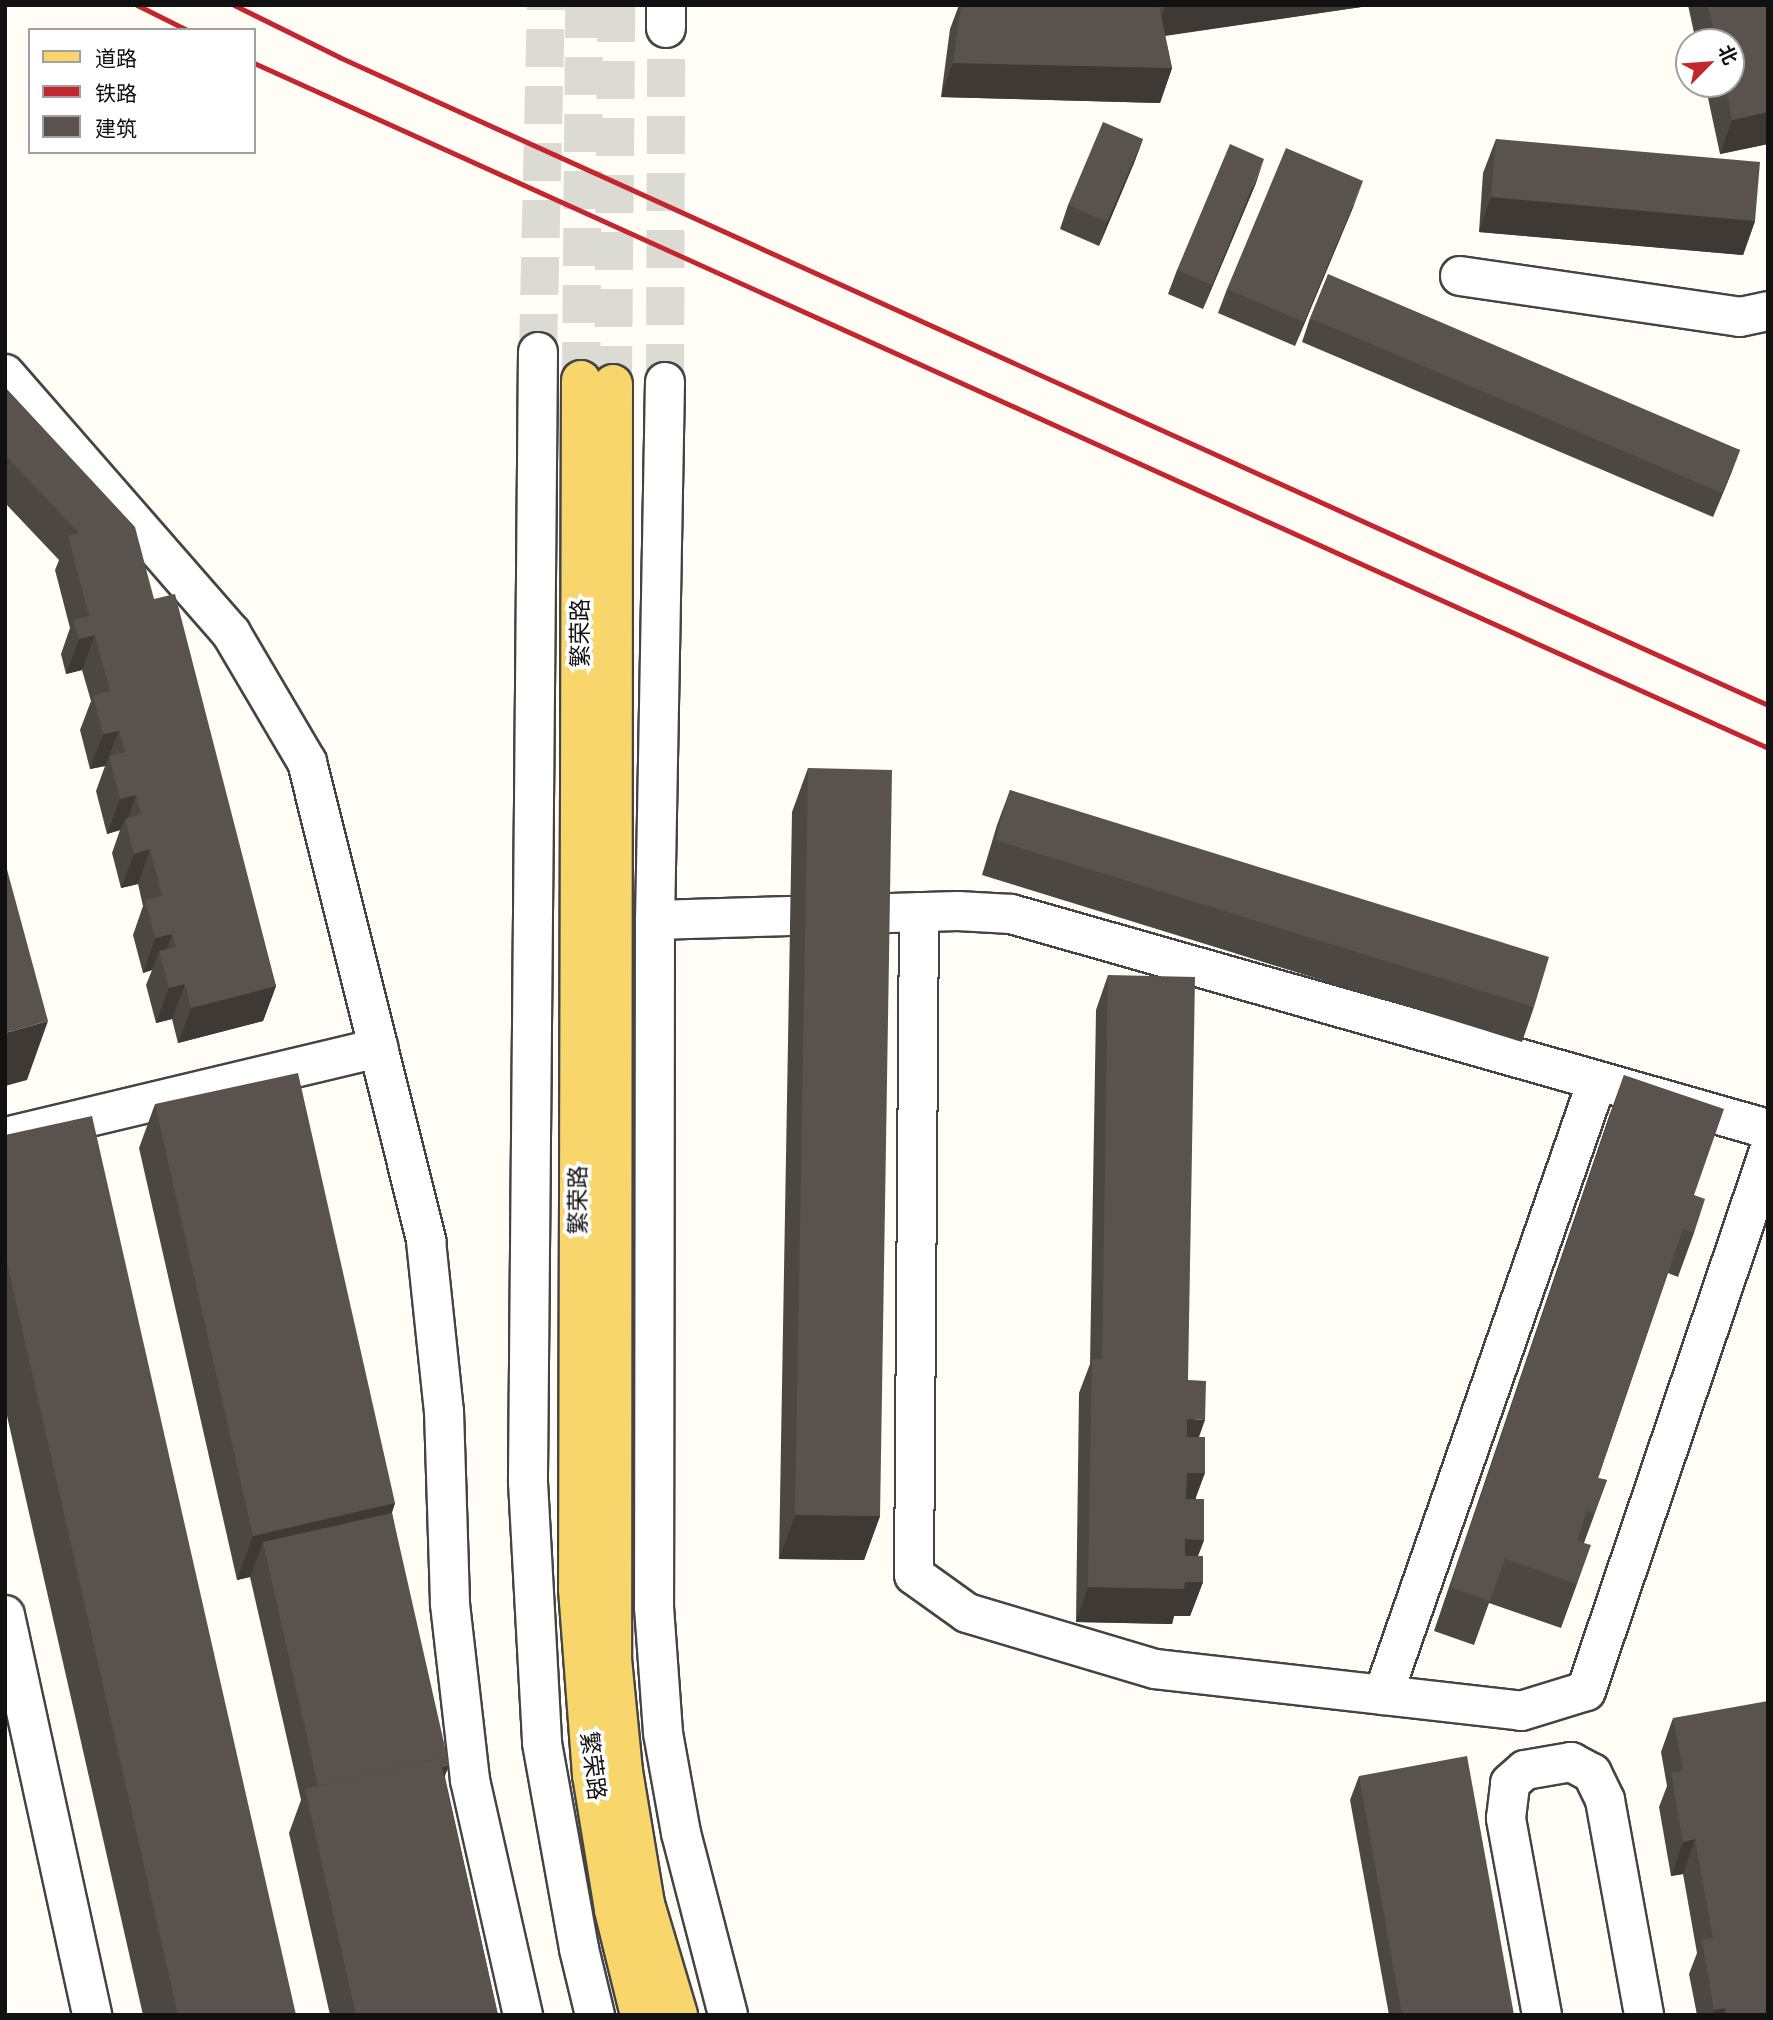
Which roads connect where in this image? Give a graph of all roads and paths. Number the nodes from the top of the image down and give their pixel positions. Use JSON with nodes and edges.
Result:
{"nodes":[{"id":1,"x":1460,"y":276,"type":"dead end"},
{"id":2,"x":1768,"y":311,"type":"edge"},
{"id":3,"x":538,"y":352,"type":"tunnel mouth"},
{"id":4,"x":5,"y":374,"type":"edge"},
{"id":5,"x":664,"y":382,"type":"tunnel mouth"},
{"id":6,"x":919,"y":912,"type":"junction"},
{"id":7,"x":655,"y":920,"type":"junction"},
{"id":8,"x":379,"y":1048,"type":"junction"},
{"id":9,"x":1597,"y":1081,"type":"junction"},
{"id":10,"x":1768,"y":1129,"type":"edge"},
{"id":11,"x":5,"y":1137,"type":"edge"},
{"id":12,"x":1768,"y":1154,"type":"edge"},
{"id":13,"x":5,"y":1615,"type":"edge"},
{"id":14,"x":1383,"y":1695,"type":"junction"},
{"id":15,"x":92,"y":2015,"type":"edge"},
{"id":16,"x":523,"y":2015,"type":"edge"},
{"id":17,"x":595,"y":2015,"type":"edge"},
{"id":18,"x":640,"y":2015,"type":"edge"},
{"id":19,"x":678,"y":2015,"type":"edge"},
{"id":20,"x":728,"y":2015,"type":"edge"},
{"id":21,"x":1542,"y":2015,"type":"edge"},
{"id":22,"x":1644,"y":2015,"type":"edge"}],
"edges":[{"from":1,"to":2,"type":"street"},
{"from":3,"to":17,"type":"street"},
{"from":4,"to":8,"type":"street"},
{"from":5,"to":7,"type":"street"},
{"from":6,"to":7,"type":"street"},
{"from":6,"to":9,"type":"street"},
{"from":6,"to":14,"type":"street"},
{"from":7,"to":20,"type":"street"},
{"from":8,"to":11,"type":"street"},
{"from":8,"to":16,"type":"street"},
{"from":9,"to":10,"type":"street"},
{"from":9,"to":14,"type":"street"},
{"from":12,"to":14,"type":"street"},
{"from":13,"to":15,"type":"street"},
{"from":18,"to":19,"type":"main road","name":"繁荣路"},
{"from":21,"to":22,"type":"street"}]}
